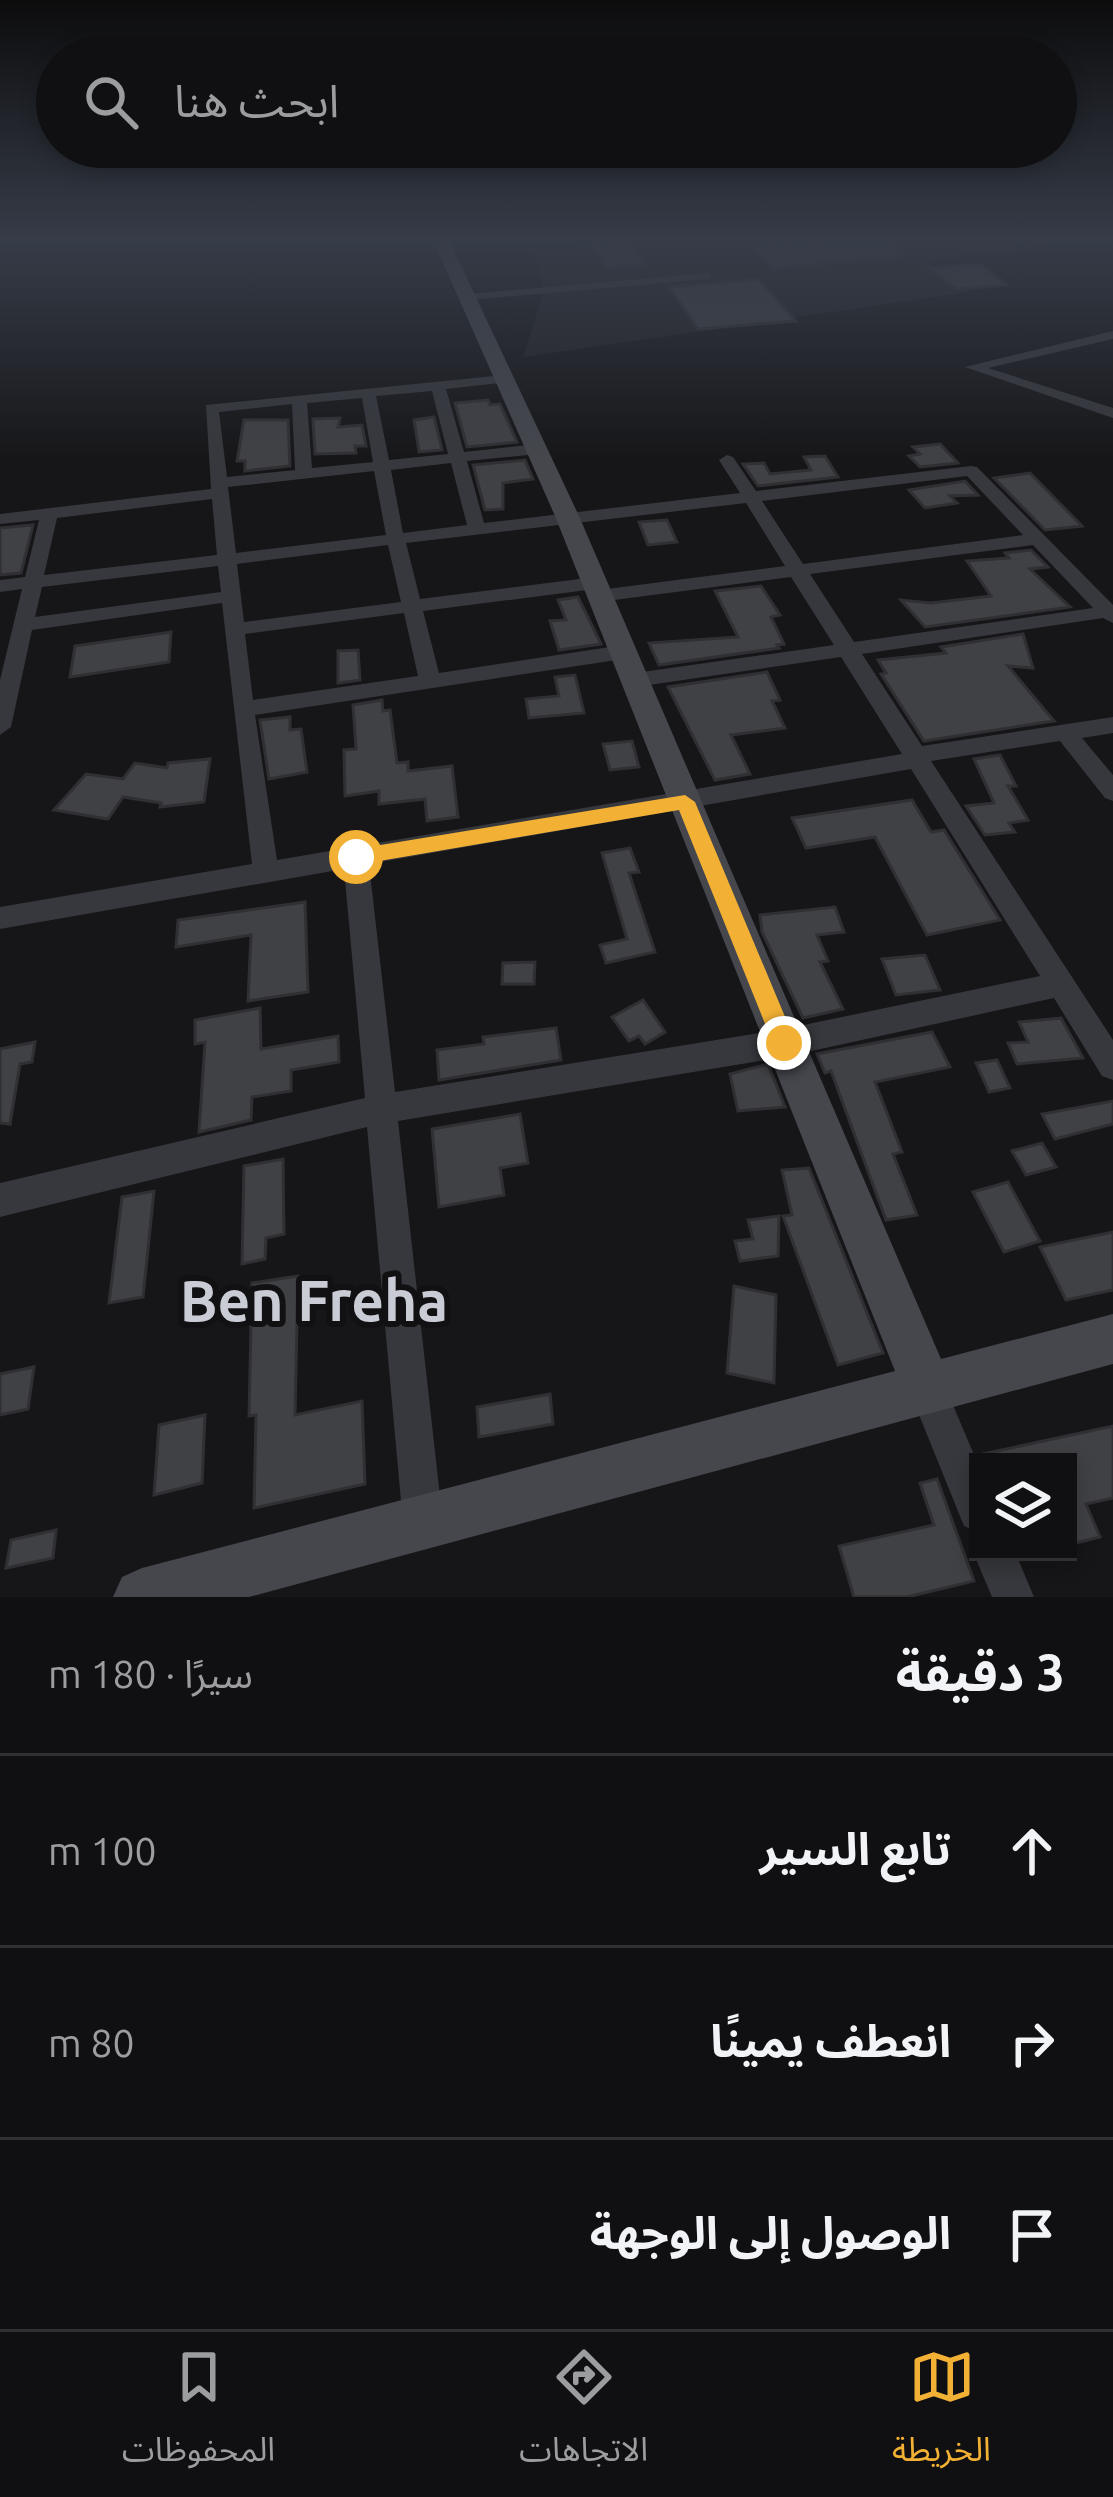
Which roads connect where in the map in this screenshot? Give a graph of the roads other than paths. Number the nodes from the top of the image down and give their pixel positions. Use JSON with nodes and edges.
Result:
{"nodes":[{"id":1,"x":474,"y":313,"type":"edge"},
{"id":2,"x":1111,"y":337,"type":"edge"},
{"id":3,"x":504,"y":379,"type":"junction"},
{"id":4,"x":438,"y":385,"type":"junction"},
{"id":5,"x":368,"y":392,"type":"junction"},
{"id":6,"x":299,"y":399,"type":"junction"},
{"id":7,"x":1113,"y":413,"type":"edge"},
{"id":8,"x":537,"y":449,"type":"junction"},
{"id":9,"x":458,"y":457,"type":"junction"},
{"id":10,"x":727,"y":460,"type":"dead end"},
{"id":11,"x":382,"y":466,"type":"junction"},
{"id":12,"x":304,"y":474,"type":"junction"},
{"id":13,"x":219,"y":488,"type":"junction"},
{"id":14,"x":749,"y":496,"type":"junction"},
{"id":15,"x":49,"y":513,"type":"junction"},
{"id":16,"x":567,"y":516,"type":"junction"},
{"id":17,"x":0,"y":519,"type":"edge"},
{"id":18,"x":476,"y":527,"type":"junction"},
{"id":19,"x":395,"y":538,"type":"junction"},
{"id":20,"x":1036,"y":539,"type":"junction"},
{"id":21,"x":228,"y":558,"type":"junction"},
{"id":22,"x":794,"y":569,"type":"junction"},
{"id":23,"x":31,"y":582,"type":"junction"},
{"id":24,"x":0,"y":586,"type":"edge"},
{"id":25,"x":597,"y":589,"type":"junction"},
{"id":26,"x":232,"y":596,"type":"junction"},
{"id":27,"x":412,"y":607,"type":"junction"},
{"id":28,"x":1111,"y":614,"type":"edge"},
{"id":29,"x":22,"y":625,"type":"junction"},
{"id":30,"x":235,"y":629,"type":"junction"},
{"id":31,"x":846,"y":650,"type":"junction"},
{"id":32,"x":629,"y":666,"type":"junction"},
{"id":33,"x":430,"y":680,"type":"junction"},
{"id":34,"x":242,"y":709,"type":"junction"},
{"id":35,"x":1113,"y":725,"type":"edge"},
{"id":36,"x":0,"y":727,"type":"edge"},
{"id":37,"x":1065,"y":732,"type":"junction"},
{"id":38,"x":914,"y":758,"type":"junction"},
{"id":39,"x":1113,"y":792,"type":"edge"},
{"id":40,"x":685,"y":802,"type":"junction"},
{"id":41,"x":356,"y":857,"type":"junction"},
{"id":42,"x":266,"y":872,"type":"junction"},
{"id":43,"x":0,"y":918,"type":"edge"},
{"id":44,"x":1061,"y":985,"type":"junction"},
{"id":45,"x":784,"y":1043,"type":"junction"},
{"id":46,"x":1109,"y":1053,"type":"edge"},
{"id":47,"x":380,"y":1109,"type":"junction"},
{"id":48,"x":0,"y":1200,"type":"edge"},
{"id":49,"x":1113,"y":1339,"type":"edge"},
{"id":50,"x":928,"y":1390,"type":"junction"},
{"id":51,"x":969,"y":1490,"type":"edge"},
{"id":52,"x":423,"y":1523,"type":"junction"},
{"id":53,"x":998,"y":1561,"type":"edge"},
{"id":54,"x":142,"y":1597,"type":"edge"},
{"id":55,"x":1012,"y":1597,"type":"edge"}],
"edges":[{"from":1,"to":3,"type":"main road"},
{"from":2,"to":7,"type":"street"},
{"from":3,"to":4,"type":"street"},
{"from":3,"to":8,"type":"main road"},
{"from":4,"to":5,"type":"street"},
{"from":4,"to":9,"type":"street"},
{"from":5,"to":6,"type":"street"},
{"from":5,"to":11,"type":"street"},
{"from":6,"to":12,"type":"street"},
{"from":6,"to":13,"type":"street"},
{"from":8,"to":9,"type":"street"},
{"from":8,"to":16,"type":"main road"},
{"from":9,"to":11,"type":"street"},
{"from":9,"to":18,"type":"street"},
{"from":10,"to":14,"type":"street"},
{"from":11,"to":12,"type":"street"},
{"from":11,"to":19,"type":"street"},
{"from":12,"to":13,"type":"street"},
{"from":13,"to":15,"type":"street"},
{"from":13,"to":21,"type":"street"},
{"from":14,"to":16,"type":"street"},
{"from":14,"to":20,"type":"street"},
{"from":14,"to":22,"type":"street"},
{"from":15,"to":17,"type":"street"},
{"from":15,"to":23,"type":"street"},
{"from":16,"to":18,"type":"street"},
{"from":16,"to":25,"type":"main road"},
{"from":18,"to":19,"type":"street"},
{"from":19,"to":21,"type":"street"},
{"from":19,"to":27,"type":"street"},
{"from":20,"to":22,"type":"street"},
{"from":20,"to":28,"type":"street"},
{"from":21,"to":23,"type":"street"},
{"from":21,"to":26,"type":"street"},
{"from":22,"to":25,"type":"street"},
{"from":22,"to":31,"type":"street"},
{"from":23,"to":24,"type":"street"},
{"from":23,"to":29,"type":"street"},
{"from":25,"to":27,"type":"street"},
{"from":25,"to":32,"type":"main road"},
{"from":26,"to":29,"type":"street"},
{"from":26,"to":30,"type":"street"},
{"from":27,"to":30,"type":"street"},
{"from":27,"to":33,"type":"street"},
{"from":28,"to":31,"type":"street"},
{"from":29,"to":36,"type":"street"},
{"from":30,"to":34,"type":"street"},
{"from":31,"to":32,"type":"street"},
{"from":31,"to":38,"type":"street"},
{"from":32,"to":33,"type":"street"},
{"from":32,"to":40,"type":"main road"},
{"from":33,"to":34,"type":"street"},
{"from":34,"to":42,"type":"street"},
{"from":35,"to":37,"type":"street"},
{"from":37,"to":38,"type":"street"},
{"from":37,"to":39,"type":"street"},
{"from":38,"to":40,"type":"street"},
{"from":38,"to":44,"type":"street"},
{"from":40,"to":41,"type":"street"},
{"from":40,"to":45,"type":"main road"},
{"from":41,"to":42,"type":"street"},
{"from":41,"to":47,"type":"street"},
{"from":42,"to":43,"type":"street"},
{"from":44,"to":45,"type":"street"},
{"from":44,"to":46,"type":"street"},
{"from":45,"to":47,"type":"street"},
{"from":45,"to":50,"type":"main road"},
{"from":47,"to":48,"type":"street"},
{"from":47,"to":52,"type":"street"},
{"from":49,"to":50,"type":"main road"},
{"from":50,"to":51,"type":"street"},
{"from":50,"to":52,"type":"main road"},
{"from":52,"to":54,"type":"main road"},
{"from":53,"to":55,"type":"street"}]}
